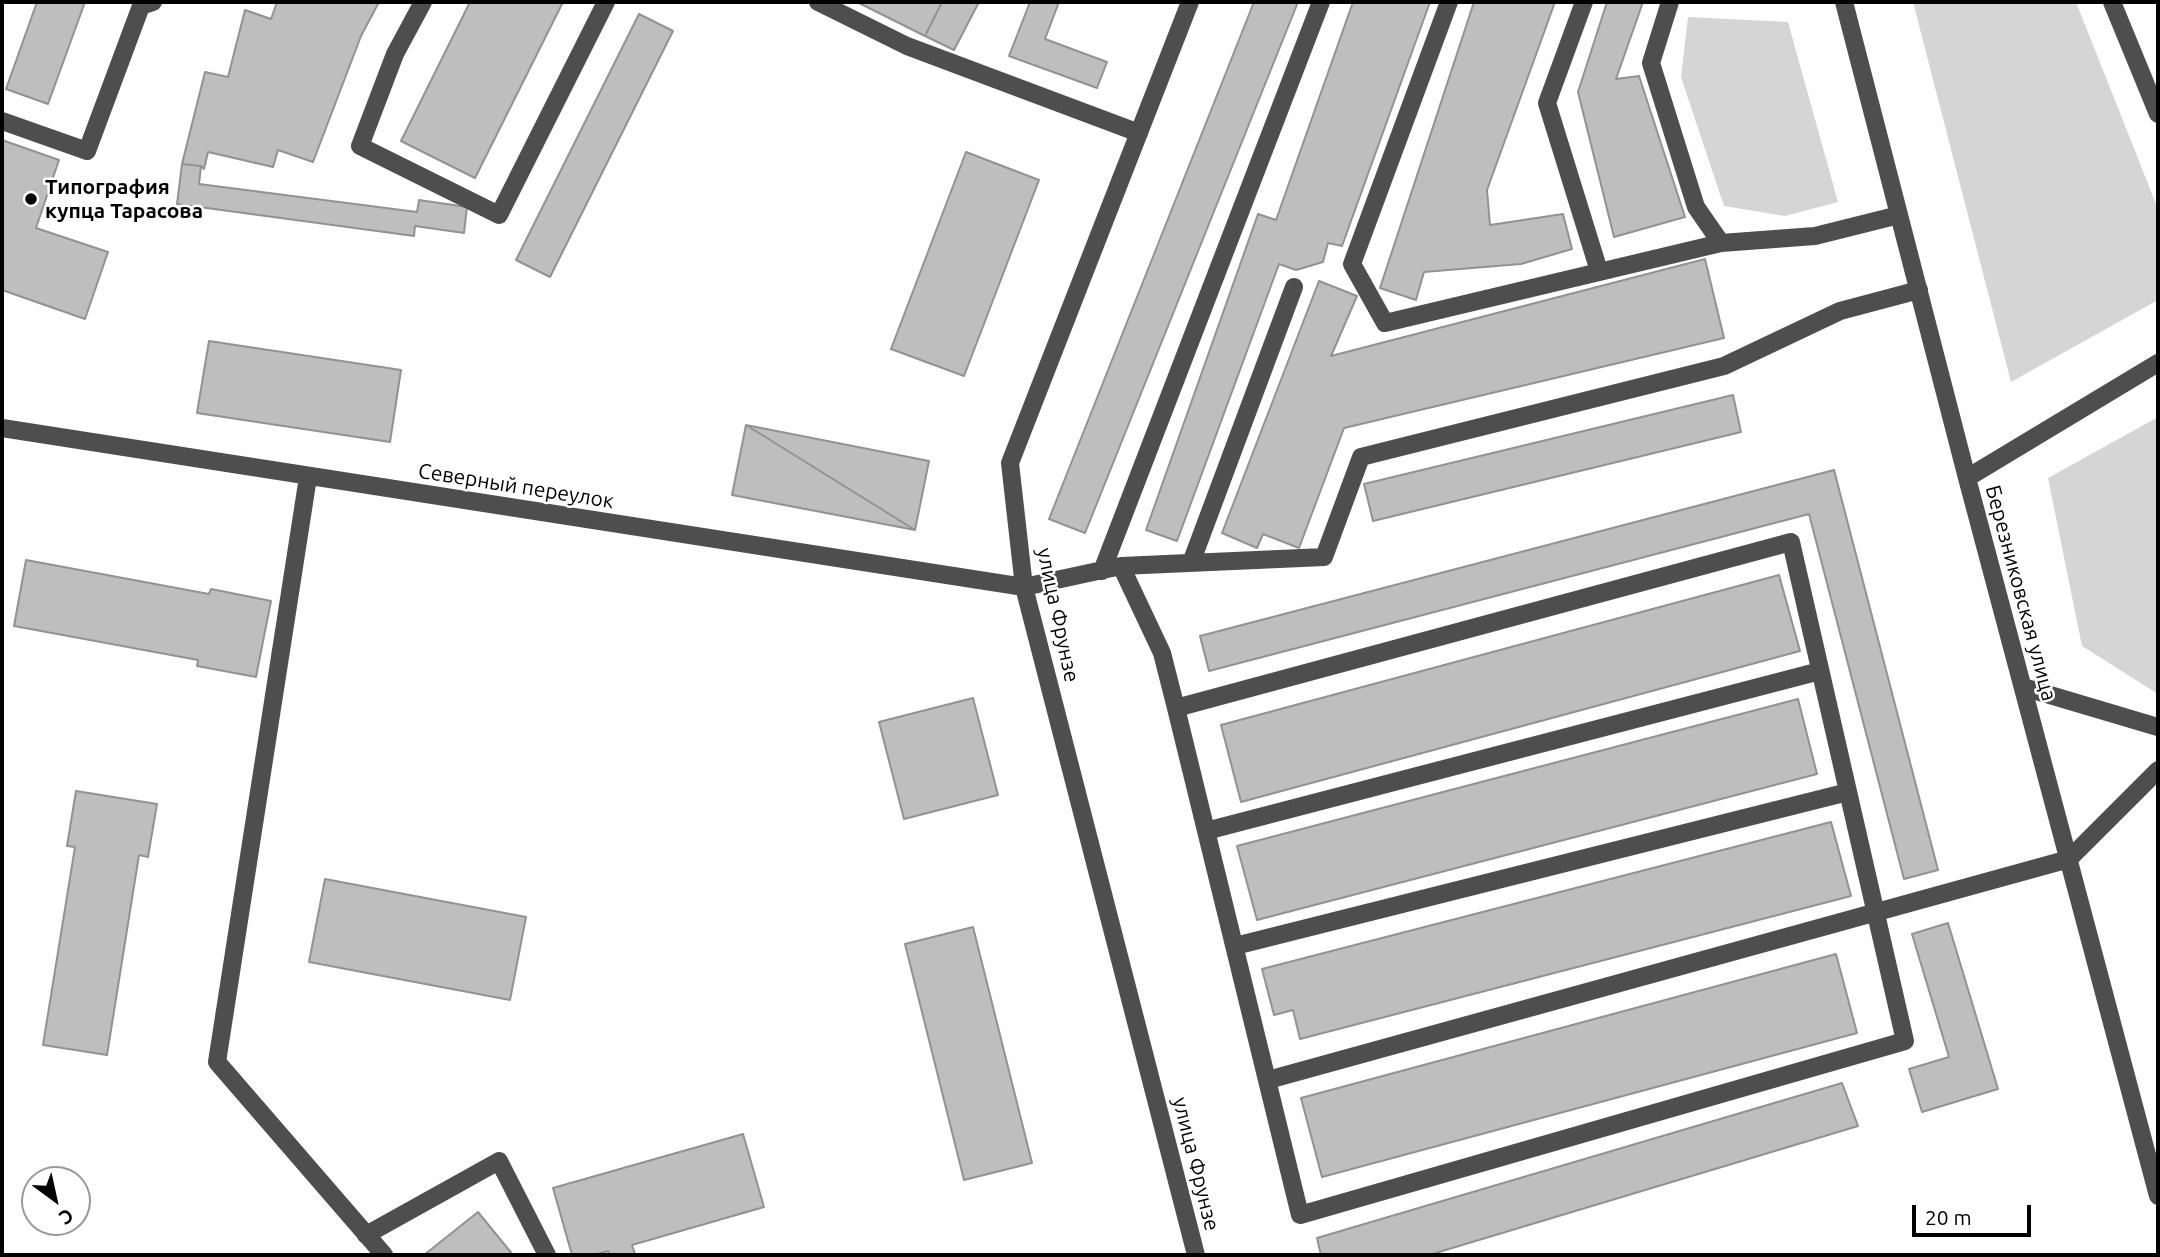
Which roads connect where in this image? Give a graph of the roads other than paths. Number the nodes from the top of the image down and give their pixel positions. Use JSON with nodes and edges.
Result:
{"nodes":[{"id":1,"x":153,"y":2,"type":"edge"},
{"id":2,"x":423,"y":2,"type":"edge"},
{"id":3,"x":606,"y":2,"type":"edge"},
{"id":4,"x":818,"y":2,"type":"edge"},
{"id":5,"x":1190,"y":2,"type":"edge"},
{"id":6,"x":1321,"y":2,"type":"edge"},
{"id":7,"x":1449,"y":2,"type":"edge"},
{"id":8,"x":1584,"y":2,"type":"edge"},
{"id":9,"x":1670,"y":2,"type":"edge"},
{"id":10,"x":1844,"y":2,"type":"edge"},
{"id":11,"x":2112,"y":2,"type":"edge"},
{"id":12,"x":2158,"y":114,"type":"edge"},
{"id":13,"x":2,"y":121,"type":"edge"},
{"id":14,"x":1139,"y":133,"type":"junction"},
{"id":15,"x":1899,"y":215,"type":"junction"},
{"id":16,"x":1721,"y":243,"type":"junction"},
{"id":17,"x":1599,"y":271,"type":"junction"},
{"id":18,"x":1294,"y":287,"type":"dead end"},
{"id":19,"x":1919,"y":290,"type":"junction"},
{"id":20,"x":2158,"y":363,"type":"edge"},
{"id":21,"x":2,"y":428,"type":"edge"},
{"id":22,"x":308,"y":477,"type":"junction"},
{"id":23,"x":1967,"y":478,"type":"junction"},
{"id":24,"x":1191,"y":563,"type":"junction"},
{"id":25,"x":1121,"y":566,"type":"junction"},
{"id":26,"x":1102,"y":570,"type":"junction"},
{"id":27,"x":1024,"y":587,"type":"junction"},
{"id":28,"x":1821,"y":671,"type":"junction"},
{"id":29,"x":2023,"y":687,"type":"junction"},
{"id":30,"x":1176,"y":708,"type":"junction"},
{"id":31,"x":2158,"y":727,"type":"edge"},
{"id":32,"x":2158,"y":770,"type":"edge"},
{"id":33,"x":1848,"y":792,"type":"junction"},
{"id":34,"x":1206,"y":831,"type":"junction"},
{"id":35,"x":2068,"y":859,"type":"junction"},
{"id":36,"x":1875,"y":912,"type":"junction"},
{"id":37,"x":1235,"y":946,"type":"junction"},
{"id":38,"x":1268,"y":1080,"type":"junction"},
{"id":39,"x":2158,"y":1196,"type":"edge"},
{"id":40,"x":366,"y":1235,"type":"junction"},
{"id":41,"x":384,"y":1255,"type":"edge"},
{"id":42,"x":547,"y":1255,"type":"edge"},
{"id":43,"x":1196,"y":1255,"type":"edge"}],
"edges":[{"from":1,"to":13,"type":"street"},
{"from":2,"to":3,"type":"street"},
{"from":4,"to":14,"type":"street"},
{"from":5,"to":14,"type":"street","name":"улица Фрунзе"},
{"from":6,"to":26,"type":"street"},
{"from":7,"to":17,"type":"street"},
{"from":8,"to":17,"type":"street"},
{"from":9,"to":16,"type":"street"},
{"from":10,"to":15,"type":"street","name":"Березниковская улица"},
{"from":11,"to":12,"type":"street"},
{"from":14,"to":27,"type":"street","name":"улица Фрунзе"},
{"from":15,"to":16,"type":"street"},
{"from":15,"to":19,"type":"street","name":"Березниковская улица"},
{"from":16,"to":17,"type":"street"},
{"from":18,"to":24,"type":"street"},
{"from":19,"to":23,"type":"street","name":"Березниковская улица"},
{"from":19,"to":24,"type":"street"},
{"from":20,"to":23,"type":"street"},
{"from":21,"to":22,"type":"street","name":"Северный переулок"},
{"from":22,"to":27,"type":"street","name":"Северный переулок"},
{"from":22,"to":40,"type":"street"},
{"from":23,"to":29,"type":"street","name":"Березниковская улица"},
{"from":24,"to":25,"type":"street"},
{"from":25,"to":26,"type":"street"},
{"from":25,"to":30,"type":"street"},
{"from":26,"to":27,"type":"street"},
{"from":27,"to":43,"type":"street","name":"улица Фрунзе"},
{"from":28,"to":30,"type":"street"},
{"from":28,"to":33,"type":"street"},
{"from":28,"to":34,"type":"street"},
{"from":29,"to":31,"type":"street"},
{"from":29,"to":35,"type":"street","name":"Березниковская улица"},
{"from":30,"to":34,"type":"street"},
{"from":32,"to":35,"type":"street"},
{"from":33,"to":36,"type":"street"},
{"from":33,"to":37,"type":"street"},
{"from":34,"to":37,"type":"street"},
{"from":35,"to":36,"type":"street"},
{"from":35,"to":39,"type":"street","name":"Березниковская улица"},
{"from":36,"to":38,"type":"street"},
{"from":36,"to":38,"type":"street"},
{"from":37,"to":38,"type":"street"},
{"from":40,"to":41,"type":"street"},
{"from":40,"to":42,"type":"street"}]}
